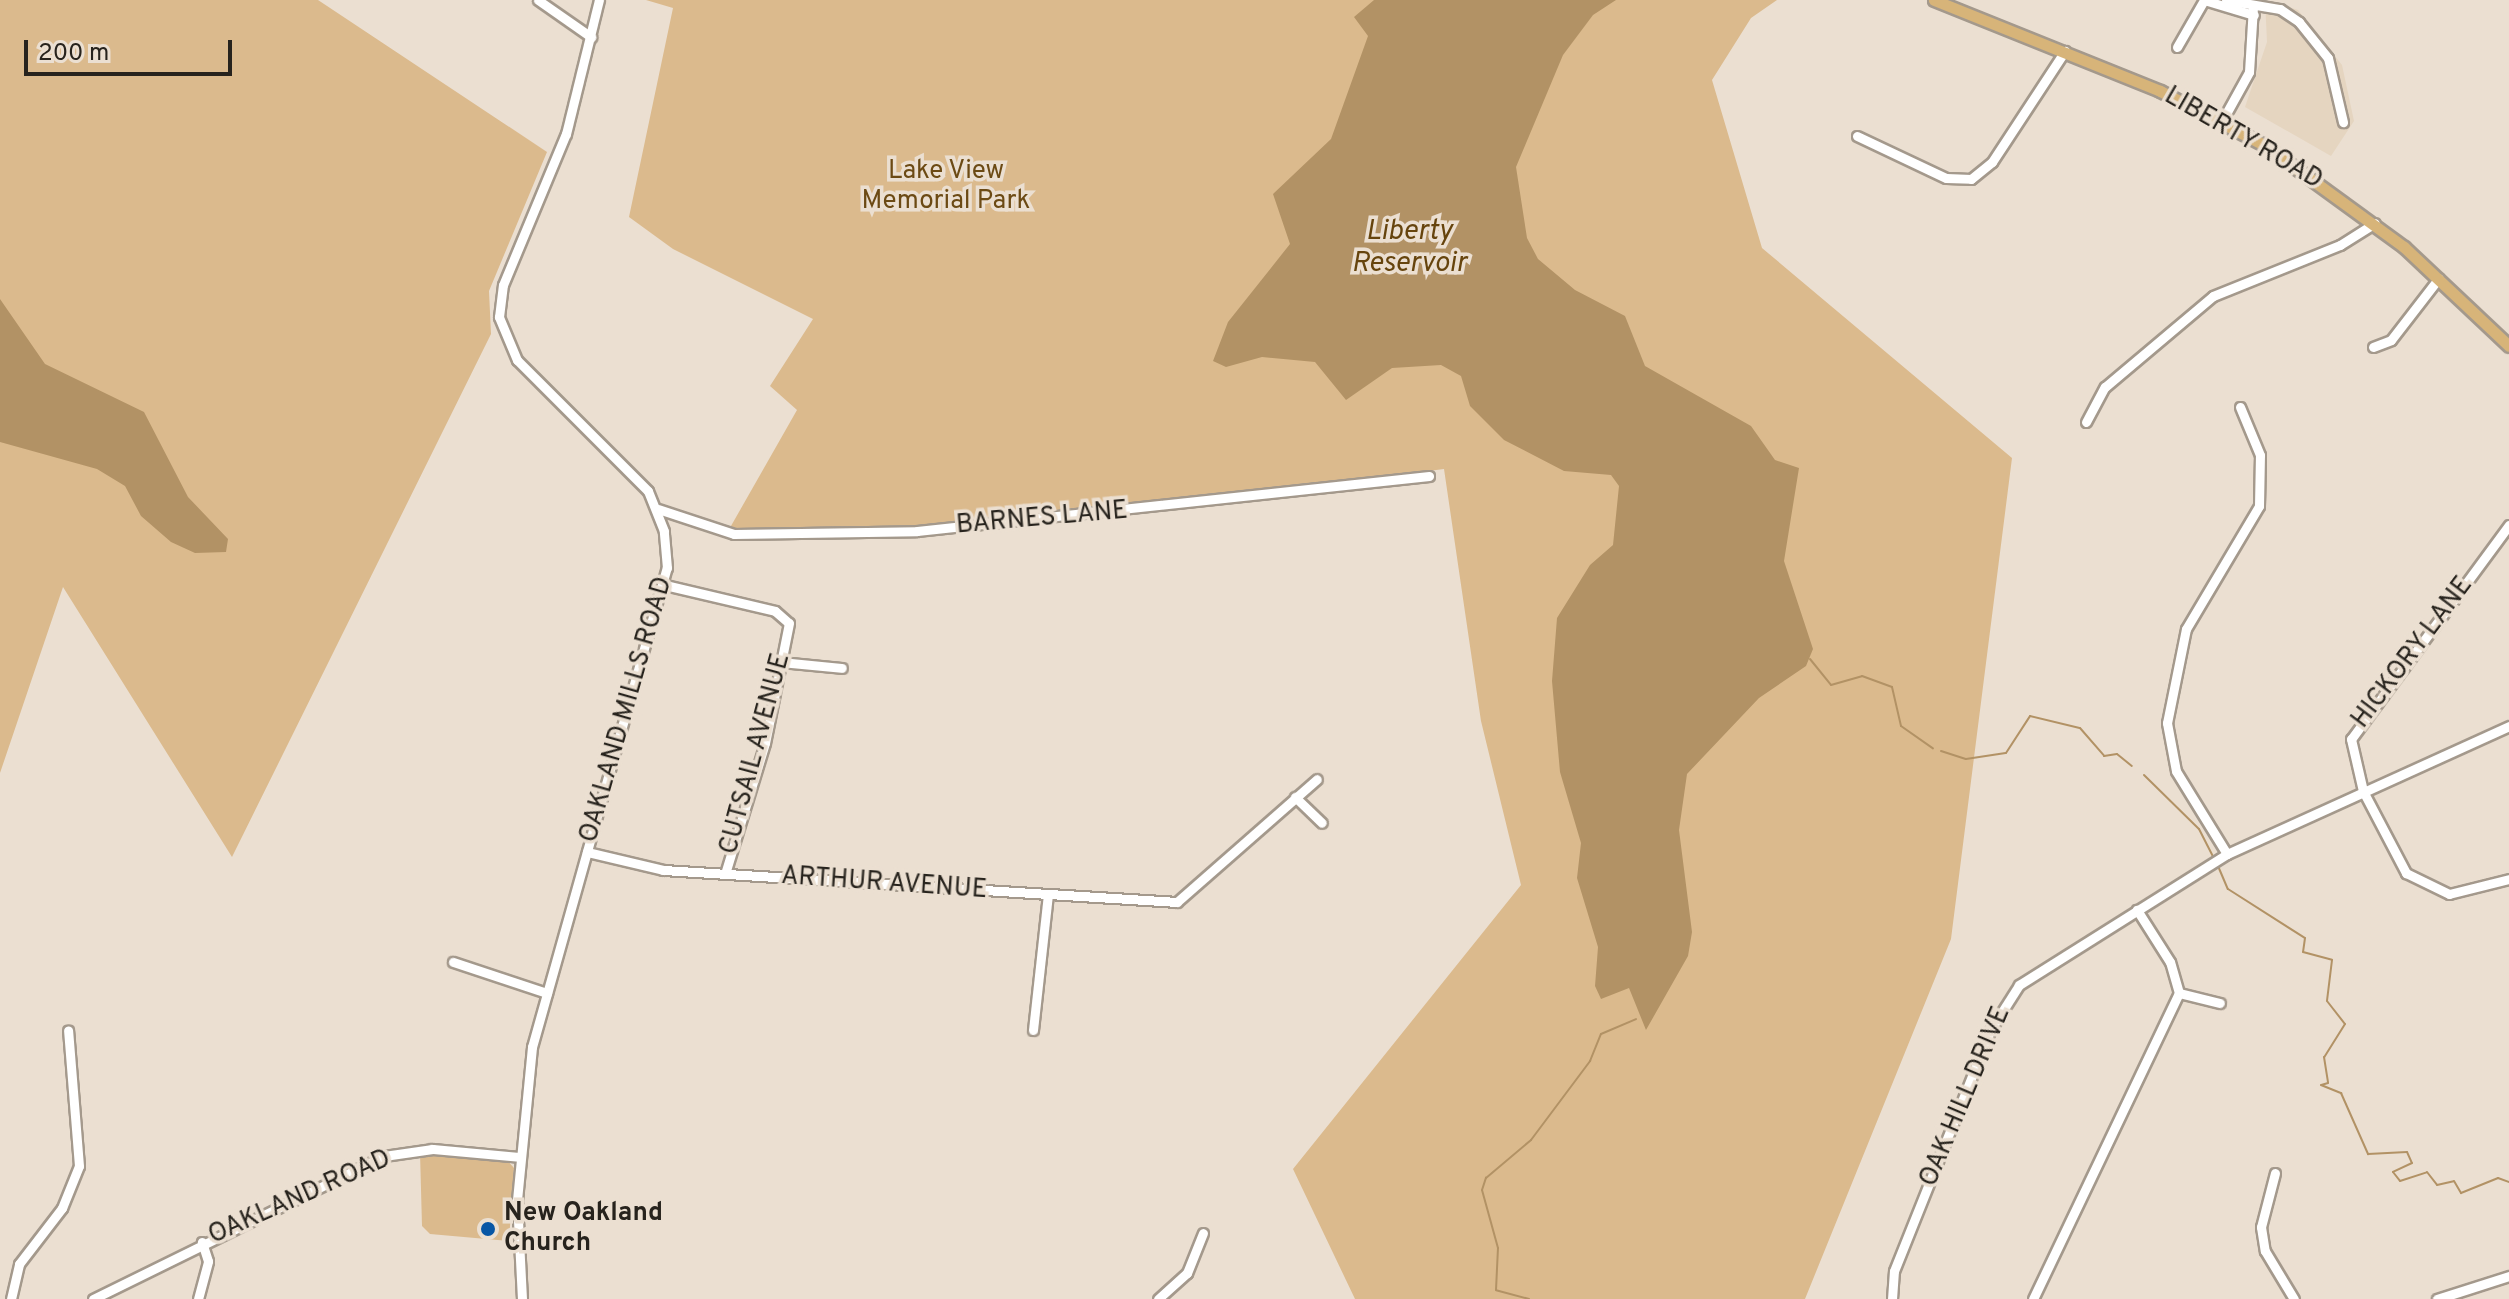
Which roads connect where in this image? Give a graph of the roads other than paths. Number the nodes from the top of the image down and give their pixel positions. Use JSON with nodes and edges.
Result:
{"nodes":[{"id":1,"x":538,"y":0,"type":"edge"},
{"id":2,"x":599,"y":0,"type":"edge"},
{"id":3,"x":1934,"y":0,"type":"edge"},
{"id":4,"x":2204,"y":0,"type":"edge"},
{"id":5,"x":2226,"y":0,"type":"edge"},
{"id":6,"x":2254,"y":10,"type":"junction"},
{"id":7,"x":591,"y":37,"type":"junction"},
{"id":8,"x":2177,"y":47,"type":"dead end"},
{"id":9,"x":2065,"y":51,"type":"junction"},
{"id":10,"x":2222,"y":121,"type":"junction"},
{"id":11,"x":2343,"y":122,"type":"dead end"},
{"id":12,"x":1857,"y":136,"type":"dead end"},
{"id":13,"x":2375,"y":223,"type":"junction"},
{"id":14,"x":2439,"y":278,"type":"junction"},
{"id":15,"x":2509,"y":346,"type":"edge"},
{"id":16,"x":2373,"y":347,"type":"dead end"},
{"id":17,"x":2240,"y":407,"type":"dead end"},
{"id":18,"x":2086,"y":422,"type":"dead end"},
{"id":19,"x":1429,"y":476,"type":"dead end"},
{"id":20,"x":658,"y":509,"type":"junction"},
{"id":21,"x":2509,"y":525,"type":"edge"},
{"id":22,"x":665,"y":585,"type":"junction"},
{"id":23,"x":780,"y":662,"type":"junction"},
{"id":24,"x":842,"y":668,"type":"dead end"},
{"id":25,"x":2509,"y":726,"type":"edge"},
{"id":26,"x":1317,"y":779,"type":"dead end"},
{"id":27,"x":2363,"y":791,"type":"junction"},
{"id":28,"x":1295,"y":797,"type":"junction"},
{"id":29,"x":1322,"y":823,"type":"dead end"},
{"id":30,"x":587,"y":852,"type":"junction"},
{"id":31,"x":2227,"y":854,"type":"junction"},
{"id":32,"x":725,"y":874,"type":"junction"},
{"id":33,"x":2509,"y":879,"type":"edge"},
{"id":34,"x":1048,"y":895,"type":"junction"},
{"id":35,"x":2137,"y":910,"type":"junction"},
{"id":36,"x":453,"y":962,"type":"dead end"},
{"id":37,"x":547,"y":993,"type":"junction"},
{"id":38,"x":2179,"y":993,"type":"junction"},
{"id":39,"x":2220,"y":1003,"type":"dead end"},
{"id":40,"x":68,"y":1030,"type":"dead end"},
{"id":41,"x":1033,"y":1030,"type":"dead end"},
{"id":42,"x":520,"y":1157,"type":"junction"},
{"id":43,"x":2275,"y":1173,"type":"dead end"},
{"id":44,"x":1203,"y":1233,"type":"dead end"},
{"id":45,"x":202,"y":1242,"type":"junction"},
{"id":46,"x":2509,"y":1276,"type":"edge"},
{"id":47,"x":11,"y":1299,"type":"edge"},
{"id":48,"x":93,"y":1299,"type":"edge"},
{"id":49,"x":198,"y":1299,"type":"edge"},
{"id":50,"x":522,"y":1299,"type":"edge"},
{"id":51,"x":1158,"y":1299,"type":"edge"},
{"id":52,"x":1892,"y":1299,"type":"edge"},
{"id":53,"x":2033,"y":1299,"type":"edge"},
{"id":54,"x":2294,"y":1299,"type":"edge"},
{"id":55,"x":2437,"y":1299,"type":"edge"}],
"edges":[{"from":1,"to":7,"type":"street"},
{"from":2,"to":7,"type":"street","name":"OAKLAND MILLS ROAD"},
{"from":3,"to":9,"type":"main road","name":"LIBERTY ROAD"},
{"from":4,"to":6,"type":"street"},
{"from":4,"to":8,"type":"street"},
{"from":5,"to":6,"type":"street"},
{"from":6,"to":10,"type":"street"},
{"from":6,"to":11,"type":"street"},
{"from":7,"to":20,"type":"street","name":"OAKLAND MILLS ROAD"},
{"from":9,"to":10,"type":"main road","name":"LIBERTY ROAD"},
{"from":9,"to":12,"type":"street"},
{"from":10,"to":13,"type":"main road","name":"LIBERTY ROAD"},
{"from":13,"to":14,"type":"main road","name":"LIBERTY ROAD"},
{"from":13,"to":18,"type":"street"},
{"from":14,"to":15,"type":"main road","name":"LIBERTY ROAD"},
{"from":14,"to":16,"type":"street"},
{"from":17,"to":31,"type":"street"},
{"from":19,"to":20,"type":"street","name":"BARNES LANE"},
{"from":20,"to":22,"type":"street","name":"OAKLAND MILLS ROAD"},
{"from":21,"to":27,"type":"street","name":"HICKORY LANE"},
{"from":22,"to":23,"type":"street","name":"CUTSAIL AVENUE"},
{"from":22,"to":30,"type":"street","name":"OAKLAND MILLS ROAD"},
{"from":23,"to":24,"type":"street"},
{"from":23,"to":32,"type":"street","name":"CUTSAIL AVENUE"},
{"from":25,"to":27,"type":"street","name":"OAK HILL DRIVE"},
{"from":26,"to":28,"type":"street"},
{"from":27,"to":31,"type":"street","name":"OAK HILL DRIVE"},
{"from":27,"to":33,"type":"street","name":"HICKORY LANE"},
{"from":28,"to":29,"type":"street"},
{"from":28,"to":34,"type":"street","name":"ARTHUR AVENUE"},
{"from":30,"to":32,"type":"street","name":"ARTHUR AVENUE"},
{"from":30,"to":37,"type":"street","name":"OAKLAND MILLS ROAD"},
{"from":31,"to":35,"type":"street","name":"OAK HILL DRIVE"},
{"from":32,"to":34,"type":"street","name":"ARTHUR AVENUE"},
{"from":34,"to":41,"type":"street"},
{"from":35,"to":38,"type":"street"},
{"from":35,"to":52,"type":"street","name":"OAK HILL DRIVE"},
{"from":36,"to":37,"type":"street"},
{"from":37,"to":42,"type":"street","name":"OAKLAND MILLS ROAD"},
{"from":38,"to":39,"type":"street"},
{"from":38,"to":53,"type":"street"},
{"from":40,"to":47,"type":"street"},
{"from":42,"to":45,"type":"street","name":"OAKLAND ROAD"},
{"from":42,"to":50,"type":"street","name":"OAKLAND MILLS ROAD"},
{"from":43,"to":54,"type":"street"},
{"from":44,"to":51,"type":"street"},
{"from":45,"to":48,"type":"street","name":"OAKLAND ROAD"},
{"from":45,"to":49,"type":"street"},
{"from":46,"to":55,"type":"street"}]}
